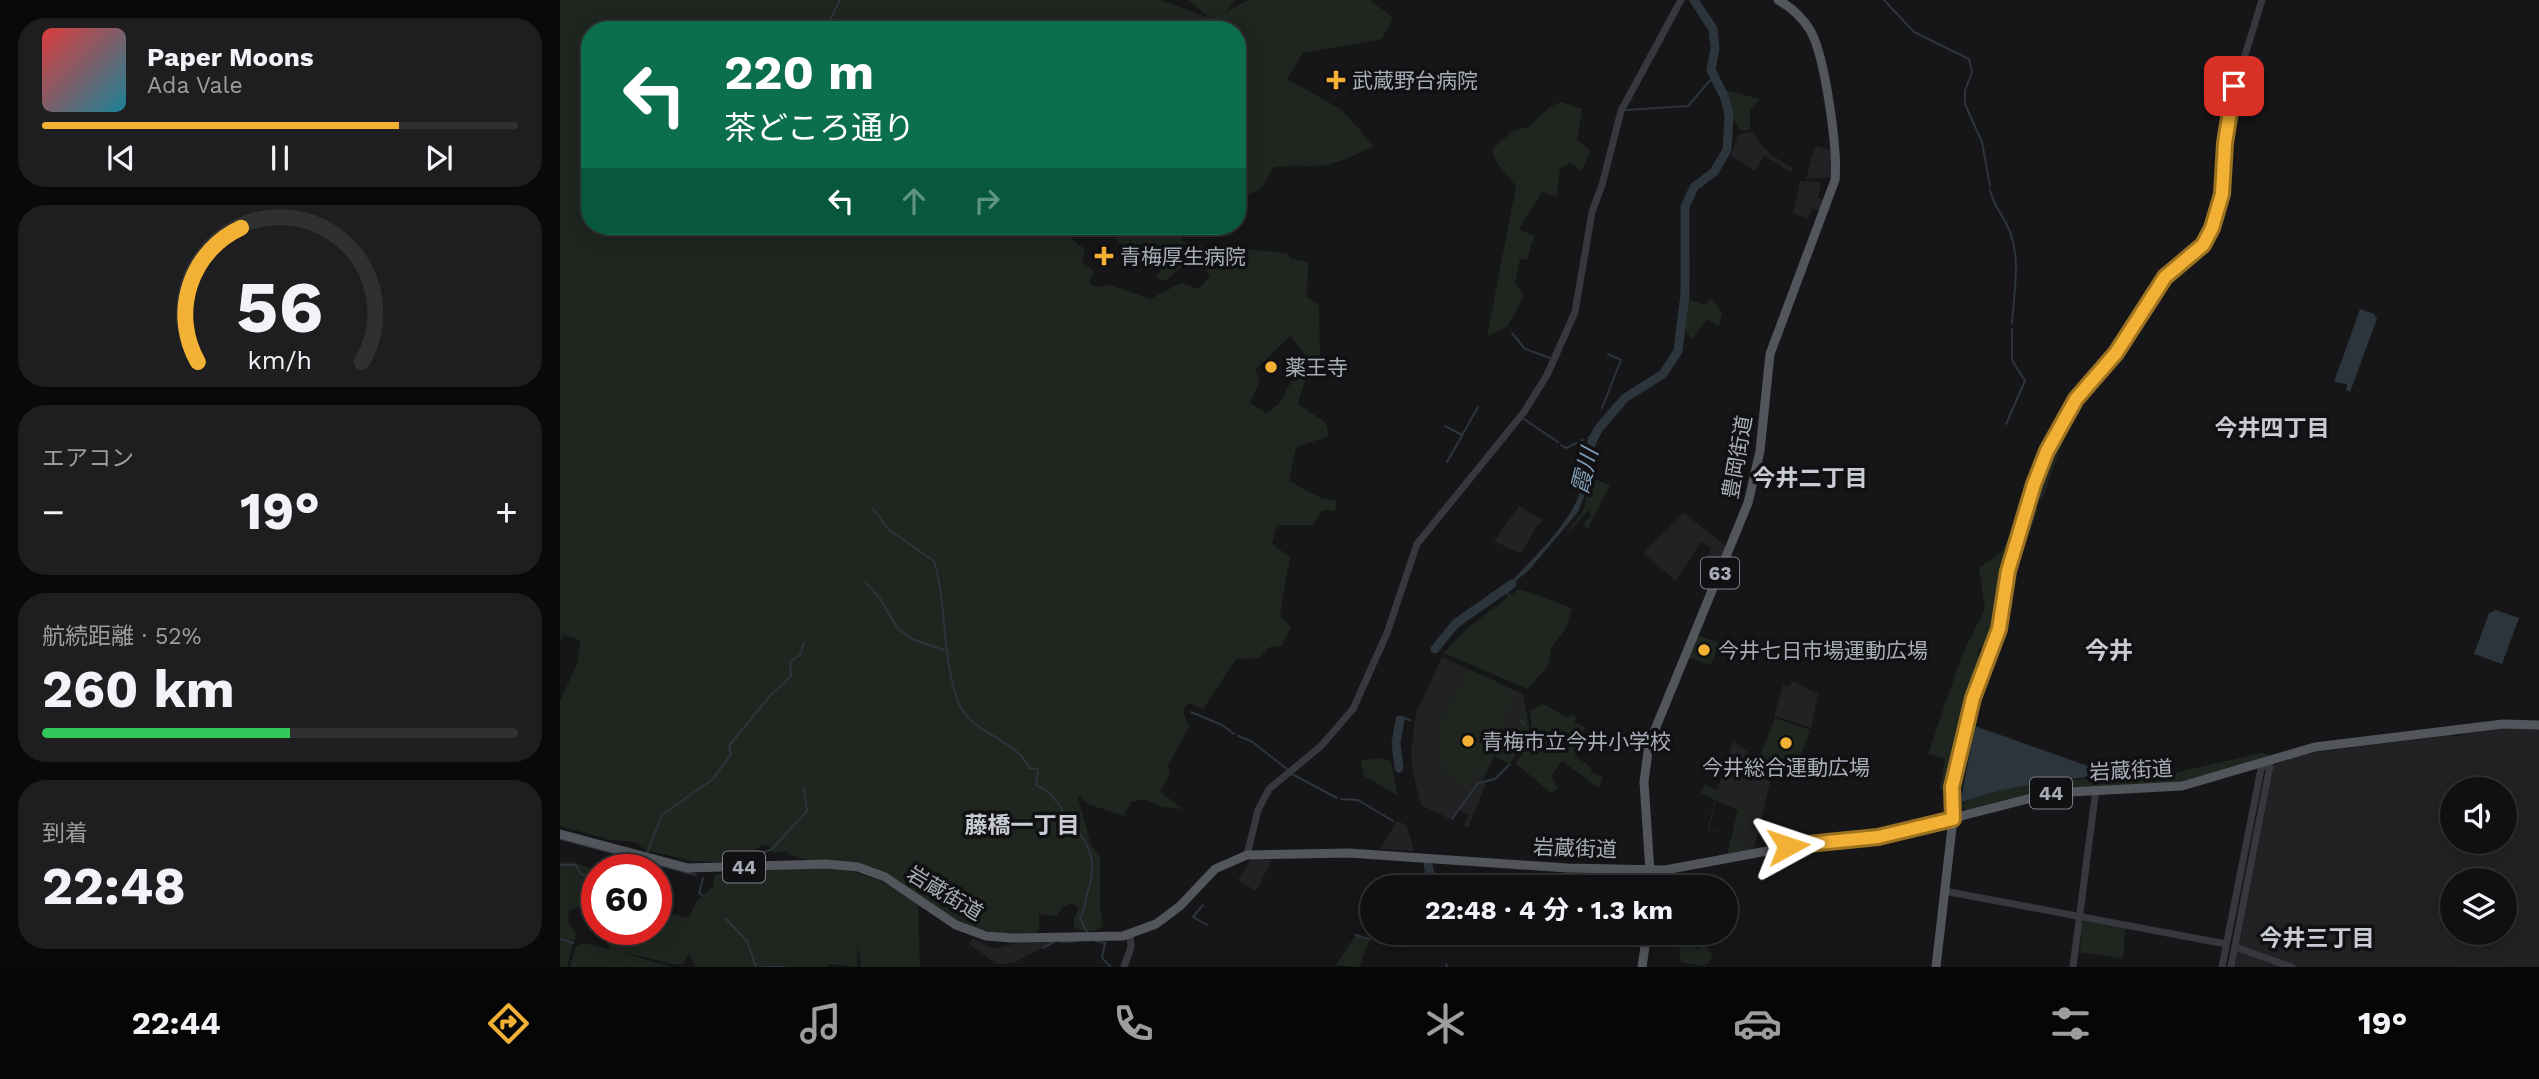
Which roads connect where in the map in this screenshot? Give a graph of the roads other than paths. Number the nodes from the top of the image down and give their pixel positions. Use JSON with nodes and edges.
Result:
{"nodes":[{"id":1,"x":1681,"y":0,"type":"edge"},
{"id":2,"x":1779,"y":0,"type":"edge"},
{"id":3,"x":2262,"y":0,"type":"edge"},
{"id":4,"x":2539,"y":724,"type":"edge"},
{"id":5,"x":2265,"y":764,"type":"junction"},
{"id":6,"x":2096,"y":789,"type":"junction"},
{"id":7,"x":1953,"y":819,"type":"junction"},
{"id":8,"x":560,"y":834,"type":"edge"},
{"id":9,"x":1247,"y":855,"type":"junction"},
{"id":10,"x":1649,"y":870,"type":"junction"},
{"id":11,"x":1650,"y":875,"type":"edge"},
{"id":12,"x":2238,"y":884,"type":"junction"},
{"id":13,"x":2248,"y":885,"type":"junction"},
{"id":14,"x":1944,"y":891,"type":"junction"},
{"id":15,"x":2080,"y":916,"type":"junction"},
{"id":16,"x":1130,"y":935,"type":"junction"},
{"id":17,"x":2226,"y":944,"type":"junction"},
{"id":18,"x":1645,"y":945,"type":"edge"},
{"id":19,"x":2235,"y":947,"type":"junction"},
{"id":20,"x":1124,"y":967,"type":"edge"},
{"id":21,"x":1642,"y":967,"type":"edge"},
{"id":22,"x":1936,"y":967,"type":"edge"},
{"id":23,"x":2073,"y":967,"type":"edge"},
{"id":24,"x":2222,"y":967,"type":"edge"},
{"id":25,"x":2231,"y":967,"type":"edge"},
{"id":26,"x":2292,"y":967,"type":"edge"}],
"edges":[{"from":1,"to":9,"type":"street"},
{"from":2,"to":10,"type":"main road","name":"豊岡街道","number":"63"},
{"from":3,"to":7,"type":"street"},
{"from":4,"to":5,"type":"main road","name":"岩蔵街道","number":"44"},
{"from":5,"to":6,"type":"main road","name":"岩蔵街道","number":"44"},
{"from":5,"to":12,"type":"street"},
{"from":5,"to":13,"type":"street"},
{"from":6,"to":7,"type":"main road","name":"岩蔵街道","number":"44"},
{"from":6,"to":15,"type":"street"},
{"from":7,"to":10,"type":"main road","name":"岩蔵街道","number":"44"},
{"from":7,"to":14,"type":"main road"},
{"from":8,"to":16,"type":"main road","name":"岩蔵街道","number":"44"},
{"from":9,"to":10,"type":"main road","name":"岩蔵街道","number":"44"},
{"from":9,"to":16,"type":"main road","name":"岩蔵街道","number":"44"},
{"from":10,"to":11,"type":"main road","name":"豊岡街道","number":"63"},
{"from":12,"to":13,"type":"street"},
{"from":12,"to":17,"type":"street"},
{"from":13,"to":19,"type":"street"},
{"from":14,"to":15,"type":"street"},
{"from":14,"to":22,"type":"main road"},
{"from":15,"to":17,"type":"street"},
{"from":15,"to":23,"type":"street"},
{"from":16,"to":20,"type":"street"},
{"from":17,"to":24,"type":"street"},
{"from":18,"to":21,"type":"main road"},
{"from":19,"to":25,"type":"street"},
{"from":19,"to":26,"type":"street"}]}
